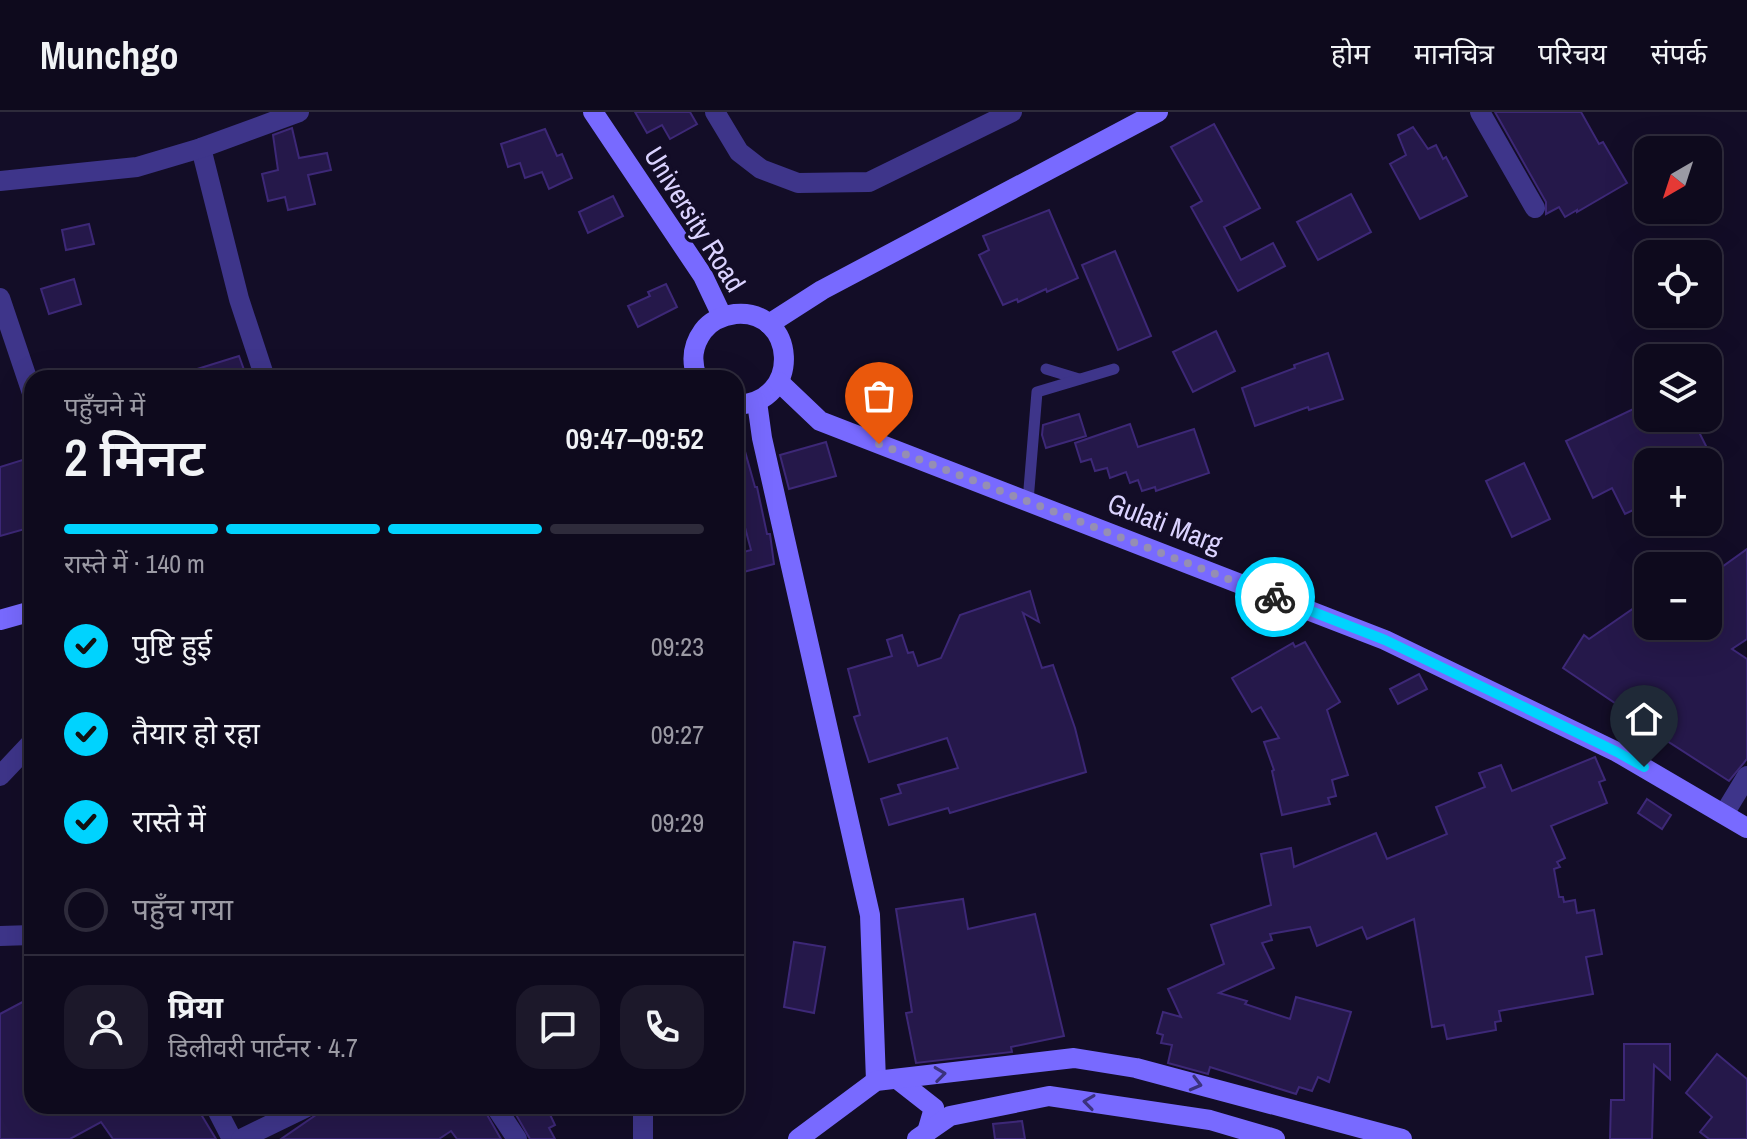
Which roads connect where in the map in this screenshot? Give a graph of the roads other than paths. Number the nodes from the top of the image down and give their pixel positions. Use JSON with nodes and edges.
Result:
{"nodes":[{"id":1,"x":299,"y":112,"type":"edge"},
{"id":2,"x":593,"y":112,"type":"edge"},
{"id":3,"x":715,"y":112,"type":"edge"},
{"id":4,"x":1012,"y":112,"type":"edge"},
{"id":5,"x":1158,"y":112,"type":"edge"},
{"id":6,"x":1480,"y":112,"type":"edge"},
{"id":7,"x":201,"y":148,"type":"junction"},
{"id":8,"x":0,"y":181,"type":"edge"},
{"id":9,"x":1535,"y":208,"type":"dead end"},
{"id":10,"x":0,"y":298,"type":"edge"},
{"id":11,"x":722,"y":316,"type":"junction"},
{"id":12,"x":769,"y":324,"type":"junction"},
{"id":13,"x":1046,"y":369,"type":"dead end"},
{"id":14,"x":1114,"y":369,"type":"dead end"},
{"id":15,"x":24,"y":370,"type":"edge"},
{"id":16,"x":262,"y":370,"type":"edge"},
{"id":17,"x":693,"y":370,"type":"edge"},
{"id":18,"x":1079,"y":379,"type":"junction"},
{"id":19,"x":779,"y":382,"type":"junction"},
{"id":20,"x":746,"y":403,"type":"edge"},
{"id":21,"x":1028,"y":501,"type":"junction"},
{"id":22,"x":24,"y":613,"type":"edge"},
{"id":23,"x":0,"y":620,"type":"edge"},
{"id":24,"x":24,"y":750,"type":"edge"},
{"id":25,"x":0,"y":776,"type":"edge"},
{"id":26,"x":1747,"y":776,"type":"edge"},
{"id":27,"x":1724,"y":814,"type":"junction"},
{"id":28,"x":1747,"y":828,"type":"edge"},
{"id":29,"x":24,"y":935,"type":"edge"},
{"id":30,"x":0,"y":936,"type":"edge"},
{"id":31,"x":886,"y":1080,"type":"junction"},
{"id":32,"x":219,"y":1114,"type":"edge"},
{"id":33,"x":293,"y":1114,"type":"edge"},
{"id":34,"x":500,"y":1114,"type":"edge"},
{"id":35,"x":643,"y":1114,"type":"edge"},
{"id":36,"x":806,"y":1135,"type":"edge"},
{"id":37,"x":922,"y":1135,"type":"edge"},
{"id":38,"x":232,"y":1139,"type":"edge"},
{"id":39,"x":241,"y":1139,"type":"edge"},
{"id":40,"x":517,"y":1139,"type":"edge"},
{"id":41,"x":643,"y":1139,"type":"edge"},
{"id":42,"x":1275,"y":1139,"type":"edge"},
{"id":43,"x":1402,"y":1139,"type":"edge"}],
"edges":[{"from":1,"to":7,"type":"street"},
{"from":2,"to":11,"type":"street","name":"University Road"},
{"from":3,"to":4,"type":"street"},
{"from":5,"to":12,"type":"street"},
{"from":6,"to":9,"type":"street"},
{"from":7,"to":8,"type":"street"},
{"from":7,"to":16,"type":"street"},
{"from":10,"to":15,"type":"street"},
{"from":11,"to":12,"type":"street"},
{"from":11,"to":17,"type":"street"},
{"from":12,"to":19,"type":"street"},
{"from":13,"to":18,"type":"lane"},
{"from":14,"to":18,"type":"lane"},
{"from":18,"to":21,"type":"lane"},
{"from":19,"to":20,"type":"street"},
{"from":19,"to":21,"type":"street","name":"Gulati Marg"},
{"from":20,"to":31,"type":"street"},
{"from":21,"to":27,"type":"street","name":"Gulati Marg"},
{"from":22,"to":23,"type":"street"},
{"from":24,"to":25,"type":"street"},
{"from":26,"to":27,"type":"street"},
{"from":27,"to":28,"type":"street","name":"Gulati Marg"},
{"from":29,"to":30,"type":"street"},
{"from":31,"to":36,"type":"street"},
{"from":31,"to":37,"type":"street"},
{"from":31,"to":43,"type":"street","one_way":true},
{"from":32,"to":38,"type":"street"},
{"from":33,"to":39,"type":"street"},
{"from":34,"to":40,"type":"street"},
{"from":35,"to":41,"type":"street"},
{"from":42,"to":37,"type":"street","one_way":true}]}
